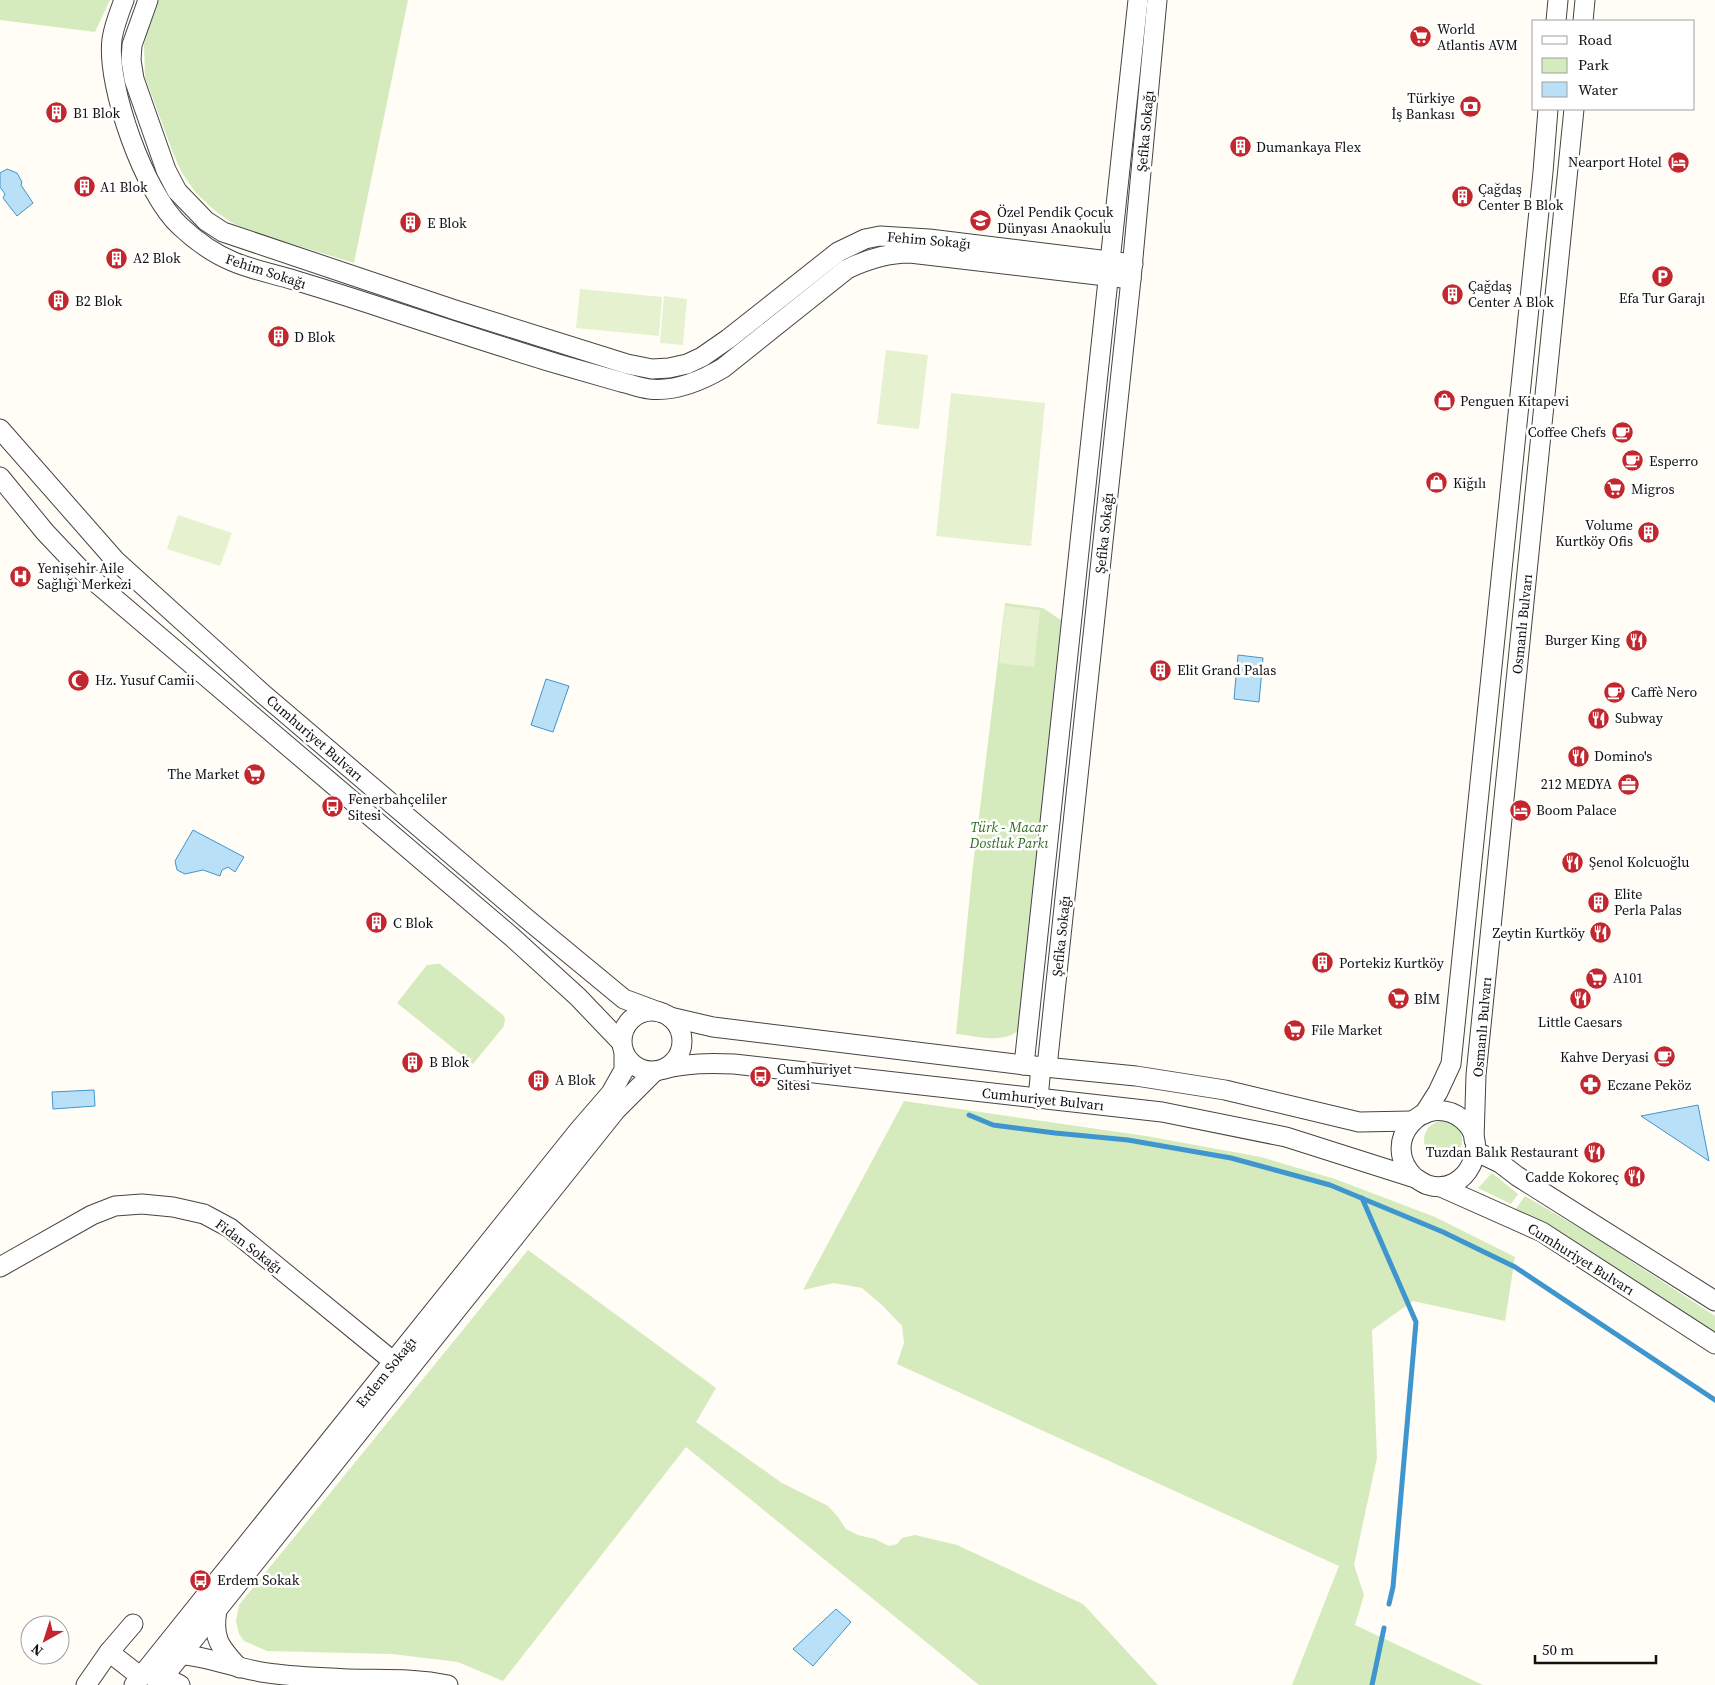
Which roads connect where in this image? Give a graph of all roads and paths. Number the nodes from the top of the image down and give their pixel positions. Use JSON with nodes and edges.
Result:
{"nodes":[{"id":1,"x":124,"y":0,"type":"edge"},
{"id":2,"x":148,"y":0,"type":"edge"},
{"id":3,"x":1138,"y":0,"type":"edge"},
{"id":4,"x":1158,"y":0,"type":"edge"},
{"id":5,"x":1558,"y":0,"type":"edge"},
{"id":6,"x":1585,"y":0,"type":"edge"},
{"id":7,"x":1556,"y":20,"type":"edge"},
{"id":8,"x":1583,"y":20,"type":"edge"},
{"id":9,"x":1548,"y":110,"type":"edge"},
{"id":10,"x":1574,"y":110,"type":"edge"},
{"id":11,"x":1110,"y":269,"type":"junction"},
{"id":12,"x":1132,"y":271,"type":"junction"},
{"id":13,"x":456,"y":310,"type":"junction"},
{"id":14,"x":450,"y":330,"type":"junction"},
{"id":15,"x":728,"y":339,"type":"junction"},
{"id":16,"x":740,"y":354,"type":"junction"},
{"id":17,"x":0,"y":429,"type":"edge"},
{"id":18,"x":0,"y":478,"type":"edge"},
{"id":19,"x":344,"y":764,"type":"junction"},
{"id":20,"x":332,"y":785,"type":"junction"},
{"id":21,"x":527,"y":919,"type":"junction"},
{"id":22,"x":512,"y":938,"type":"junction"},
{"id":23,"x":664,"y":1014,"type":"junction"},
{"id":24,"x":622,"y":1047,"type":"junction"},
{"id":25,"x":1037,"y":1066,"type":"junction"},
{"id":26,"x":659,"y":1070,"type":"junction"},
{"id":27,"x":1038,"y":1099,"type":"junction"},
{"id":28,"x":1418,"y":1118,"type":"junction"},
{"id":29,"x":1475,"y":1145,"type":"junction"},
{"id":30,"x":1415,"y":1178,"type":"junction"},
{"id":31,"x":1441,"y":1187,"type":"junction"},
{"id":32,"x":0,"y":1267,"type":"edge"},
{"id":33,"x":1715,"y":1301,"type":"edge"},
{"id":34,"x":1715,"y":1344,"type":"edge"},
{"id":35,"x":394,"y":1362,"type":"junction"},
{"id":36,"x":217,"y":1610,"type":"junction"},
{"id":37,"x":133,"y":1624,"type":"dead end"},
{"id":38,"x":108,"y":1652,"type":"junction"},
{"id":39,"x":182,"y":1654,"type":"junction"},
{"id":40,"x":155,"y":1659,"type":"junction"},
{"id":41,"x":239,"y":1668,"type":"junction"},
{"id":42,"x":155,"y":1682,"type":"edge"},
{"id":43,"x":86,"y":1685,"type":"edge"},
{"id":44,"x":448,"y":1685,"type":"edge"}],
"edges":[{"from":1,"to":14,"type":"street","name":"Fehim Sokağı"},
{"from":2,"to":13,"type":"street","name":"Fehim Sokağı"},
{"from":3,"to":11,"type":"street","name":"Şefika Sokağı"},
{"from":4,"to":12,"type":"street","name":"Şefika Sokağı"},
{"from":5,"to":7,"type":"street"},
{"from":6,"to":8,"type":"street"},
{"from":9,"to":28,"type":"street","name":"Osmanlı Bulvarı"},
{"from":10,"to":29,"type":"street","name":"Osmanlı Bulvarı"},
{"from":11,"to":12,"type":"street","name":"Fehim Sokağı"},
{"from":11,"to":15,"type":"street","name":"Fehim Sokağı"},
{"from":11,"to":16,"type":"street","name":"Fehim Sokağı"},
{"from":11,"to":25,"type":"street","name":"Şefika Sokağı"},
{"from":12,"to":25,"type":"street","name":"Şefika Sokağı"},
{"from":13,"to":14,"type":"street"},
{"from":13,"to":15,"type":"street","name":"Fehim Sokağı"},
{"from":14,"to":16,"type":"street","name":"Fehim Sokağı"},
{"from":15,"to":16,"type":"street"},
{"from":17,"to":19,"type":"street","name":"Cumhuriyet Bulvarı"},
{"from":18,"to":20,"type":"street","name":"Cumhuriyet Bulvarı"},
{"from":19,"to":20,"type":"street"},
{"from":19,"to":21,"type":"street","name":"Cumhuriyet Bulvarı"},
{"from":20,"to":22,"type":"street","name":"Cumhuriyet Bulvarı"},
{"from":21,"to":22,"type":"street"},
{"from":21,"to":23,"type":"street","name":"Cumhuriyet Bulvarı"},
{"from":22,"to":24,"type":"street","name":"Cumhuriyet Bulvarı"},
{"from":23,"to":24,"type":"street"},
{"from":23,"to":25,"type":"street","name":"Cumhuriyet Bulvarı"},
{"from":23,"to":26,"type":"street"},
{"from":24,"to":26,"type":"street"},
{"from":24,"to":35,"type":"street","name":"Erdem Sokağı"},
{"from":25,"to":27,"type":"street","name":"Şefika Sokağı"},
{"from":25,"to":28,"type":"street","name":"Cumhuriyet Bulvarı"},
{"from":26,"to":27,"type":"street","name":"Cumhuriyet Bulvarı"},
{"from":26,"to":36,"type":"street","name":"Erdem Sokağı"},
{"from":27,"to":30,"type":"street","name":"Cumhuriyet Bulvarı"},
{"from":28,"to":29,"type":"street","name":"Cumhuriyet Bulvarı"},
{"from":28,"to":30,"type":"street"},
{"from":29,"to":31,"type":"street"},
{"from":29,"to":33,"type":"street"},
{"from":30,"to":31,"type":"street","name":"Cumhuriyet Bulvarı"},
{"from":31,"to":34,"type":"street","name":"Cumhuriyet Bulvarı"},
{"from":32,"to":35,"type":"street","name":"Fidan Sokağı"},
{"from":35,"to":40,"type":"street","name":"Erdem Sokağı"},
{"from":36,"to":39,"type":"street","name":"Erdem Sokağı"},
{"from":36,"to":41,"type":"street"},
{"from":37,"to":38,"type":"street"},
{"from":38,"to":42,"type":"street"},
{"from":38,"to":43,"type":"street"},
{"from":39,"to":40,"type":"street"},
{"from":39,"to":41,"type":"street"},
{"from":39,"to":42,"type":"street","name":"Erdem Sokağı"},
{"from":40,"to":42,"type":"street"},
{"from":41,"to":44,"type":"street"}]}
